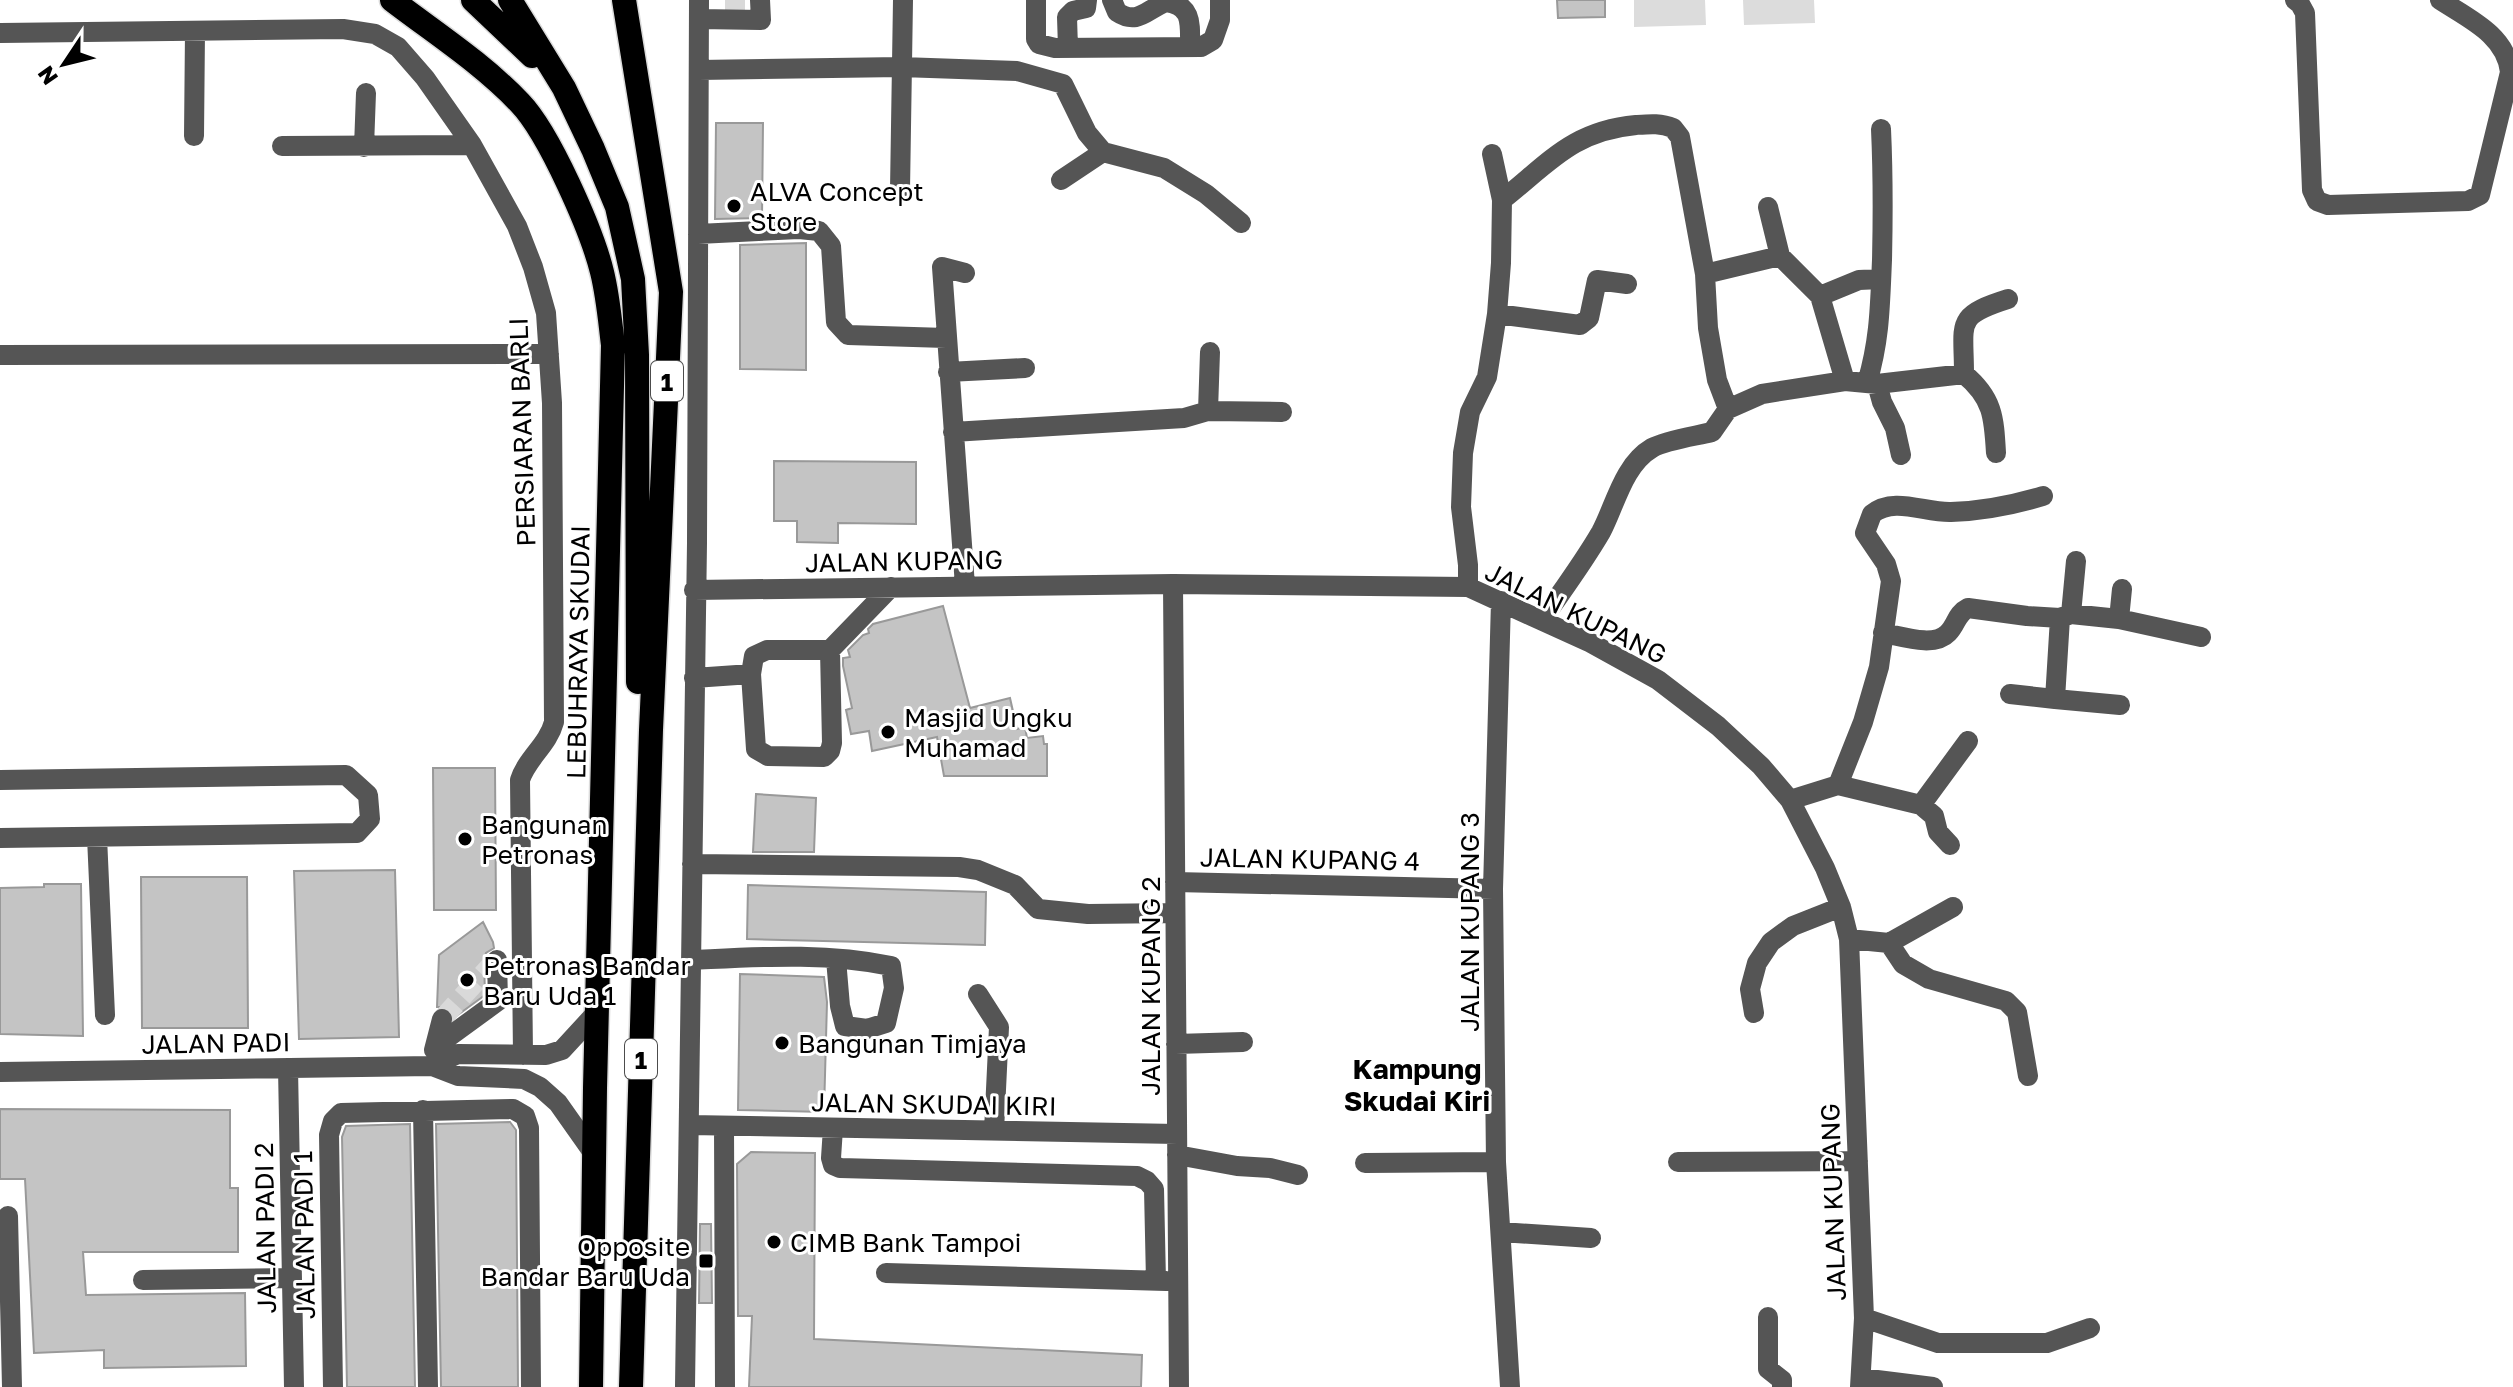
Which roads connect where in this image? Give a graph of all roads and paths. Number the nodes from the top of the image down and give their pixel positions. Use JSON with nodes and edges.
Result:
{"nodes":[{"id":1,"x":392,"y":0,"type":"edge"},
{"id":2,"x":473,"y":0,"type":"edge"},
{"id":3,"x":510,"y":0,"type":"edge"},
{"id":4,"x":624,"y":0,"type":"edge"},
{"id":5,"x":760,"y":0,"type":"edge"},
{"id":6,"x":903,"y":0,"type":"edge"},
{"id":7,"x":1036,"y":0,"type":"edge"},
{"id":8,"x":1087,"y":0,"type":"edge"},
{"id":9,"x":1112,"y":0,"type":"edge"},
{"id":10,"x":1220,"y":0,"type":"edge"},
{"id":11,"x":2295,"y":0,"type":"edge"},
{"id":12,"x":2440,"y":0,"type":"edge"},
{"id":13,"x":699,"y":10,"type":"edge"},
{"id":14,"x":195,"y":31,"type":"junction"},
{"id":15,"x":2,"y":33,"type":"edge"},
{"id":16,"x":1190,"y":47,"type":"junction"},
{"id":17,"x":1068,"y":48,"type":"junction"},
{"id":18,"x":901,"y":67,"type":"junction"},
{"id":19,"x":699,"y":70,"type":"junction"},
{"id":20,"x":564,"y":88,"type":"junction"},
{"id":21,"x":366,"y":93,"type":"dead end"},
{"id":22,"x":1881,"y":129,"type":"dead end"},
{"id":23,"x":194,"y":136,"type":"dead end"},
{"id":24,"x":472,"y":145,"type":"junction"},
{"id":25,"x":282,"y":146,"type":"dead end"},
{"id":26,"x":364,"y":147,"type":"junction"},
{"id":27,"x":1103,"y":152,"type":"junction"},
{"id":28,"x":1492,"y":154,"type":"dead end"},
{"id":29,"x":1061,"y":180,"type":"dead end"},
{"id":30,"x":900,"y":190,"type":"dead end"},
{"id":31,"x":1502,"y":200,"type":"junction"},
{"id":32,"x":1768,"y":207,"type":"dead end"},
{"id":33,"x":1241,"y":223,"type":"dead end"},
{"id":34,"x":698,"y":234,"type":"junction"},
{"id":35,"x":1780,"y":256,"type":"junction"},
{"id":36,"x":965,"y":273,"type":"dead end"},
{"id":37,"x":1705,"y":274,"type":"junction"},
{"id":38,"x":1881,"y":279,"type":"junction"},
{"id":39,"x":1627,"y":284,"type":"dead end"},
{"id":40,"x":1820,"y":296,"type":"junction"},
{"id":41,"x":2008,"y":299,"type":"dead end"},
{"id":42,"x":1497,"y":314,"type":"junction"},
{"id":43,"x":946,"y":338,"type":"junction"},
{"id":44,"x":1210,"y":352,"type":"dead end"},
{"id":45,"x":549,"y":354,"type":"junction"},
{"id":46,"x":0,"y":355,"type":"edge"},
{"id":47,"x":1025,"y":368,"type":"dead end"},
{"id":48,"x":948,"y":372,"type":"junction"},
{"id":49,"x":1964,"y":374,"type":"junction"},
{"id":50,"x":1845,"y":381,"type":"junction"},
{"id":51,"x":1872,"y":383,"type":"junction"},
{"id":52,"x":1728,"y":409,"type":"junction"},
{"id":53,"x":1208,"y":411,"type":"junction"},
{"id":54,"x":1282,"y":412,"type":"dead end"},
{"id":55,"x":953,"y":432,"type":"junction"},
{"id":56,"x":1996,"y":453,"type":"dead end"},
{"id":57,"x":1901,"y":455,"type":"dead end"},
{"id":58,"x":2043,"y":496,"type":"dead end"},
{"id":59,"x":2076,"y":561,"type":"dead end"},
{"id":60,"x":1173,"y":584,"type":"junction"},
{"id":61,"x":965,"y":586,"type":"junction"},
{"id":62,"x":891,"y":587,"type":"junction"},
{"id":63,"x":1468,"y":587,"type":"junction"},
{"id":64,"x":2122,"y":589,"type":"dead end"},
{"id":65,"x":694,"y":590,"type":"junction"},
{"id":66,"x":1501,"y":601,"type":"junction"},
{"id":67,"x":2066,"y":616,"type":"junction"},
{"id":68,"x":2119,"y":619,"type":"junction"},
{"id":69,"x":1542,"y":620,"type":"junction"},
{"id":70,"x":1883,"y":633,"type":"junction"},
{"id":71,"x":2201,"y":637,"type":"dead end"},
{"id":72,"x":830,"y":650,"type":"junction"},
{"id":73,"x":751,"y":674,"type":"junction"},
{"id":74,"x":694,"y":678,"type":"junction"},
{"id":75,"x":2010,"y":694,"type":"dead end"},
{"id":76,"x":2055,"y":699,"type":"junction"},
{"id":77,"x":2120,"y":705,"type":"dead end"},
{"id":78,"x":651,"y":730,"type":"junction"},
{"id":79,"x":1968,"y":741,"type":"dead end"},
{"id":80,"x":0,"y":780,"type":"edge"},
{"id":81,"x":1838,"y":785,"type":"junction"},
{"id":82,"x":1790,"y":800,"type":"junction"},
{"id":83,"x":1921,"y":805,"type":"junction"},
{"id":84,"x":97,"y":837,"type":"junction"},
{"id":85,"x":0,"y":838,"type":"edge"},
{"id":86,"x":1950,"y":845,"type":"dead end"},
{"id":87,"x":692,"y":864,"type":"junction"},
{"id":88,"x":1175,"y":882,"type":"junction"},
{"id":89,"x":1493,"y":889,"type":"junction"},
{"id":90,"x":1841,"y":907,"type":"junction"},
{"id":91,"x":1953,"y":907,"type":"dead end"},
{"id":92,"x":1175,"y":913,"type":"junction"},
{"id":93,"x":1849,"y":939,"type":"junction"},
{"id":94,"x":1889,"y":943,"type":"junction"},
{"id":95,"x":522,"y":953,"type":"junction"},
{"id":96,"x":836,"y":959,"type":"dead end"},
{"id":97,"x":692,"y":960,"type":"junction"},
{"id":98,"x":978,"y":994,"type":"dead end"},
{"id":99,"x":597,"y":1012,"type":"junction"},
{"id":100,"x":1754,"y":1013,"type":"dead end"},
{"id":101,"x":105,"y":1015,"type":"dead end"},
{"id":102,"x":442,"y":1019,"type":"tunnel mouth"},
{"id":103,"x":1243,"y":1042,"type":"dead end"},
{"id":104,"x":1176,"y":1044,"type":"junction"},
{"id":105,"x":523,"y":1055,"type":"junction"},
{"id":106,"x":434,"y":1056,"type":"junction"},
{"id":107,"x":288,"y":1068,"type":"junction"},
{"id":108,"x":0,"y":1072,"type":"edge"},
{"id":109,"x":2028,"y":1076,"type":"dead end"},
{"id":110,"x":423,"y":1110,"type":"junction"},
{"id":111,"x":690,"y":1125,"type":"junction"},
{"id":112,"x":724,"y":1126,"type":"junction"},
{"id":113,"x":833,"y":1128,"type":"junction"},
{"id":114,"x":994,"y":1131,"type":"junction"},
{"id":115,"x":1177,"y":1134,"type":"junction"},
{"id":116,"x":594,"y":1154,"type":"junction"},
{"id":117,"x":1177,"y":1155,"type":"junction"},
{"id":118,"x":1858,"y":1161,"type":"junction"},
{"id":119,"x":1496,"y":1162,"type":"junction"},
{"id":120,"x":1678,"y":1162,"type":"dead end"},
{"id":121,"x":1365,"y":1163,"type":"dead end"},
{"id":122,"x":1298,"y":1175,"type":"dead end"},
{"id":123,"x":8,"y":1216,"type":"dead end"},
{"id":124,"x":1501,"y":1232,"type":"junction"},
{"id":125,"x":1591,"y":1238,"type":"dead end"},
{"id":126,"x":886,"y":1273,"type":"dead end"},
{"id":127,"x":292,"y":1278,"type":"junction"},
{"id":128,"x":143,"y":1280,"type":"dead end"},
{"id":129,"x":1156,"y":1281,"type":"junction"},
{"id":130,"x":1178,"y":1281,"type":"junction"},
{"id":131,"x":1768,"y":1317,"type":"dead end"},
{"id":132,"x":1864,"y":1318,"type":"junction"},
{"id":133,"x":2090,"y":1328,"type":"dead end"},
{"id":134,"x":1861,"y":1382,"type":"edge"},
{"id":135,"x":12,"y":1387,"type":"edge"},
{"id":136,"x":294,"y":1387,"type":"edge"},
{"id":137,"x":333,"y":1387,"type":"edge"},
{"id":138,"x":428,"y":1387,"type":"edge"},
{"id":139,"x":531,"y":1387,"type":"edge"},
{"id":140,"x":591,"y":1387,"type":"edge"},
{"id":141,"x":631,"y":1387,"type":"edge"},
{"id":142,"x":685,"y":1387,"type":"edge"},
{"id":143,"x":725,"y":1387,"type":"edge"},
{"id":144,"x":1179,"y":1387,"type":"edge"},
{"id":145,"x":1510,"y":1387,"type":"edge"},
{"id":146,"x":1782,"y":1387,"type":"edge"},
{"id":147,"x":1933,"y":1387,"type":"edge"}],
"edges":[{"from":1,"to":99,"type":"highway","name":"LEBUHRAYA SKUDAI","number":"1"},
{"from":2,"to":20,"type":"highway"},
{"from":3,"to":20,"type":"highway"},
{"from":4,"to":78,"type":"highway","number":"1"},
{"from":5,"to":13,"type":"street"},
{"from":6,"to":18,"type":"street"},
{"from":7,"to":17,"type":"street"},
{"from":8,"to":17,"type":"street"},
{"from":9,"to":16,"type":"street"},
{"from":10,"to":16,"type":"street"},
{"from":11,"to":12,"type":"street"},
{"from":13,"to":19,"type":"street"},
{"from":14,"to":15,"type":"street","name":"PERSIARAN BARLI"},
{"from":14,"to":23,"type":"street"},
{"from":14,"to":24,"type":"street","name":"PERSIARAN BARLI"},
{"from":16,"to":17,"type":"street"},
{"from":18,"to":19,"type":"street"},
{"from":18,"to":27,"type":"street"},
{"from":18,"to":30,"type":"street"},
{"from":19,"to":34,"type":"street"},
{"from":20,"to":78,"type":"highway"},
{"from":21,"to":26,"type":"street"},
{"from":22,"to":38,"type":"street"},
{"from":24,"to":26,"type":"street"},
{"from":24,"to":45,"type":"street","name":"PERSIARAN BARLI"},
{"from":25,"to":26,"type":"street"},
{"from":27,"to":29,"type":"street"},
{"from":27,"to":33,"type":"street"},
{"from":28,"to":31,"type":"street"},
{"from":31,"to":37,"type":"street"},
{"from":31,"to":42,"type":"street"},
{"from":32,"to":35,"type":"street"},
{"from":34,"to":43,"type":"street"},
{"from":34,"to":65,"type":"street"},
{"from":35,"to":37,"type":"street"},
{"from":35,"to":40,"type":"street"},
{"from":36,"to":43,"type":"street"},
{"from":37,"to":52,"type":"street"},
{"from":38,"to":40,"type":"street"},
{"from":38,"to":51,"type":"street"},
{"from":39,"to":42,"type":"street"},
{"from":40,"to":50,"type":"street"},
{"from":41,"to":49,"type":"street"},
{"from":42,"to":63,"type":"street"},
{"from":43,"to":48,"type":"street"},
{"from":44,"to":53,"type":"street"},
{"from":45,"to":46,"type":"street"},
{"from":45,"to":95,"type":"street","name":"PERSIARAN BARLI"},
{"from":47,"to":48,"type":"street"},
{"from":48,"to":55,"type":"street"},
{"from":49,"to":51,"type":"street"},
{"from":49,"to":56,"type":"street"},
{"from":50,"to":51,"type":"street"},
{"from":50,"to":52,"type":"street"},
{"from":51,"to":57,"type":"street"},
{"from":52,"to":69,"type":"street"},
{"from":53,"to":54,"type":"street"},
{"from":53,"to":55,"type":"street"},
{"from":55,"to":61,"type":"street"},
{"from":58,"to":70,"type":"street"},
{"from":59,"to":67,"type":"street"},
{"from":60,"to":61,"type":"street","name":"JALAN KUPANG"},
{"from":60,"to":63,"type":"street","name":"JALAN KUPANG"},
{"from":60,"to":88,"type":"street","name":"JALAN KUPANG 2"},
{"from":61,"to":62,"type":"street","name":"JALAN KUPANG"},
{"from":62,"to":65,"type":"street","name":"JALAN KUPANG"},
{"from":62,"to":72,"type":"street"},
{"from":63,"to":66,"type":"street","name":"JALAN KUPANG"},
{"from":64,"to":68,"type":"street"},
{"from":65,"to":74,"type":"street"},
{"from":66,"to":69,"type":"street","name":"JALAN KUPANG"},
{"from":66,"to":89,"type":"street","name":"JALAN KUPANG 3"},
{"from":67,"to":68,"type":"street"},
{"from":67,"to":70,"type":"street"},
{"from":67,"to":76,"type":"street"},
{"from":68,"to":71,"type":"street"},
{"from":69,"to":82,"type":"street","name":"JALAN KUPANG"},
{"from":70,"to":81,"type":"street"},
{"from":72,"to":73,"type":"street"},
{"from":72,"to":73,"type":"street"},
{"from":73,"to":74,"type":"street"},
{"from":74,"to":87,"type":"street"},
{"from":75,"to":76,"type":"street"},
{"from":76,"to":77,"type":"street"},
{"from":78,"to":141,"type":"highway","number":"1"},
{"from":79,"to":83,"type":"street"},
{"from":80,"to":84,"type":"street"},
{"from":81,"to":82,"type":"street"},
{"from":81,"to":83,"type":"street"},
{"from":82,"to":90,"type":"street","name":"JALAN KUPANG"},
{"from":83,"to":86,"type":"street"},
{"from":84,"to":85,"type":"street"},
{"from":84,"to":101,"type":"street"},
{"from":87,"to":92,"type":"street"},
{"from":87,"to":97,"type":"street"},
{"from":88,"to":89,"type":"street","name":"JALAN KUPANG 4"},
{"from":88,"to":92,"type":"street","name":"JALAN KUPANG 2"},
{"from":89,"to":119,"type":"street","name":"JALAN KUPANG 3"},
{"from":90,"to":93,"type":"street","name":"JALAN KUPANG"},
{"from":90,"to":100,"type":"street"},
{"from":91,"to":94,"type":"street"},
{"from":92,"to":104,"type":"street","name":"JALAN KUPANG 2"},
{"from":93,"to":94,"type":"street"},
{"from":93,"to":118,"type":"street","name":"JALAN KUPANG"},
{"from":94,"to":109,"type":"street"},
{"from":95,"to":105,"type":"street","name":"PERSIARAN BARLI"},
{"from":95,"to":106,"type":"street"},
{"from":96,"to":97,"type":"street"},
{"from":97,"to":111,"type":"street"},
{"from":98,"to":114,"type":"street"},
{"from":99,"to":105,"type":"street","name":"JALAN PADI"},
{"from":99,"to":116,"type":"highway","name":"LEBUHRAYA SKUDAI","number":"1"},
{"from":102,"to":106,"type":"street"},
{"from":103,"to":104,"type":"street"},
{"from":104,"to":115,"type":"street","name":"JALAN KUPANG 2"},
{"from":105,"to":106,"type":"street","name":"JALAN PADI"},
{"from":106,"to":107,"type":"street","name":"JALAN PADI"},
{"from":106,"to":116,"type":"street","name":"JALAN PADI"},
{"from":107,"to":108,"type":"street","name":"JALAN PADI"},
{"from":107,"to":127,"type":"street","name":"JALAN PADI 2"},
{"from":110,"to":137,"type":"street","name":"JALAN PADI 1"},
{"from":110,"to":138,"type":"street"},
{"from":110,"to":139,"type":"street","name":"JALAN PADI 1"},
{"from":111,"to":112,"type":"street","name":"JALAN SKUDAI KIRI"},
{"from":111,"to":142,"type":"street"},
{"from":112,"to":113,"type":"street","name":"JALAN SKUDAI KIRI"},
{"from":112,"to":143,"type":"street"},
{"from":113,"to":114,"type":"street","name":"JALAN SKUDAI KIRI"},
{"from":113,"to":129,"type":"street"},
{"from":114,"to":115,"type":"street","name":"JALAN SKUDAI KIRI"},
{"from":115,"to":117,"type":"street","name":"JALAN KUPANG 2"},
{"from":116,"to":140,"type":"highway","name":"LEBUHRAYA SKUDAI","number":"1"},
{"from":117,"to":122,"type":"street"},
{"from":117,"to":130,"type":"street","name":"JALAN KUPANG 2"},
{"from":118,"to":120,"type":"street"},
{"from":118,"to":132,"type":"street","name":"JALAN KUPANG"},
{"from":119,"to":121,"type":"street"},
{"from":119,"to":124,"type":"street","name":"JALAN KUPANG 3"},
{"from":123,"to":135,"type":"street"},
{"from":124,"to":125,"type":"street"},
{"from":124,"to":145,"type":"street","name":"JALAN KUPANG 3"},
{"from":126,"to":129,"type":"street"},
{"from":127,"to":128,"type":"street"},
{"from":127,"to":136,"type":"street","name":"JALAN PADI 2"},
{"from":129,"to":130,"type":"street"},
{"from":130,"to":144,"type":"street","name":"JALAN KUPANG 2"},
{"from":131,"to":146,"type":"street"},
{"from":132,"to":133,"type":"street"},
{"from":132,"to":134,"type":"street","name":"JALAN KUPANG"},
{"from":134,"to":147,"type":"street"}]}
